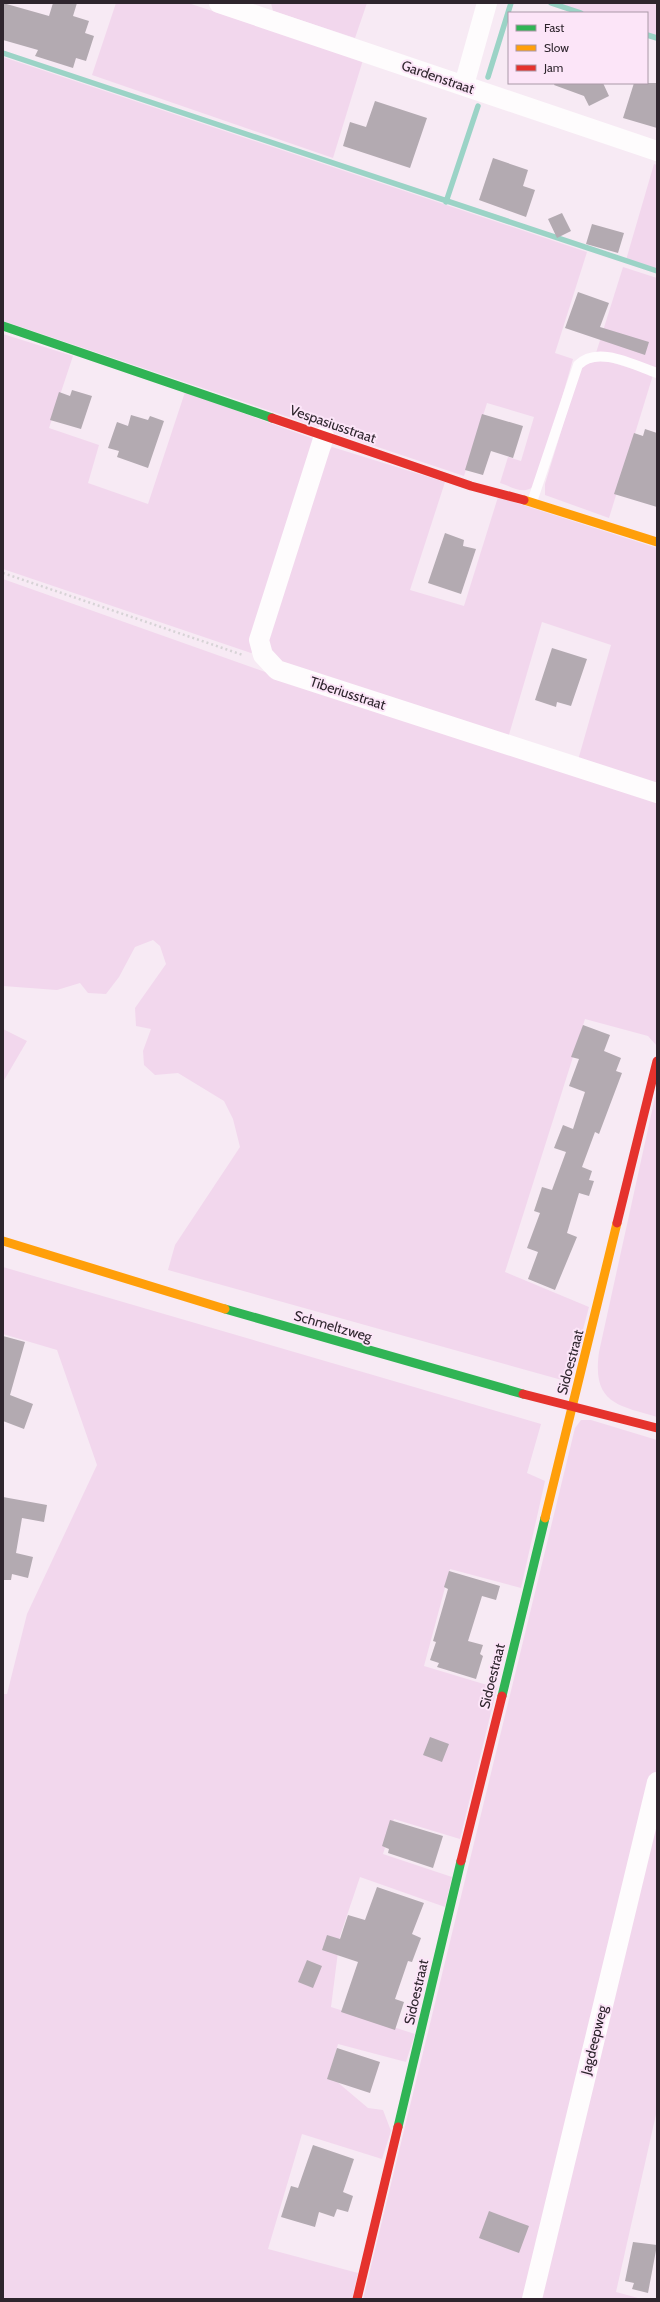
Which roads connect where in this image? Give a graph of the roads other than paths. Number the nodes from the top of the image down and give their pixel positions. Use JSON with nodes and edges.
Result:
{"nodes":[{"id":1,"x":219,"y":3,"type":"edge"},
{"id":2,"x":487,"y":3,"type":"edge"},
{"id":3,"x":258,"y":9,"type":"edge"},
{"id":4,"x":464,"y":85,"type":"junction"},
{"id":5,"x":657,"y":151,"type":"edge"},
{"id":6,"x":3,"y":326,"type":"edge"},
{"id":7,"x":657,"y":372,"type":"edge"},
{"id":8,"x":324,"y":436,"type":"junction"},
{"id":9,"x":532,"y":502,"type":"junction"},
{"id":10,"x":657,"y":542,"type":"edge"},
{"id":11,"x":657,"y":793,"type":"edge"},
{"id":12,"x":657,"y":1061,"type":"edge"},
{"id":13,"x":3,"y":1241,"type":"edge"},
{"id":14,"x":572,"y":1405,"type":"junction"},
{"id":15,"x":657,"y":1428,"type":"edge"},
{"id":16,"x":657,"y":1782,"type":"edge"},
{"id":17,"x":357,"y":2299,"type":"edge"},
{"id":18,"x":532,"y":2299,"type":"edge"}],
"edges":[{"from":1,"to":3,"type":"street","name":"Gardenstraat"},
{"from":2,"to":4,"type":"street"},
{"from":3,"to":4,"type":"street","name":"Gardenstraat"},
{"from":4,"to":5,"type":"street","name":"Gardenstraat"},
{"from":6,"to":8,"type":"street","name":"Vespasiusstraat"},
{"from":7,"to":9,"type":"lane"},
{"from":8,"to":9,"type":"street","name":"Vespasiusstraat"},
{"from":8,"to":11,"type":"street","name":"Tiberiusstraat"},
{"from":9,"to":10,"type":"street","name":"Vespasiusstraat"},
{"from":12,"to":14,"type":"street","name":"Sidoestraat"},
{"from":13,"to":14,"type":"street","name":"Schmeltzweg"},
{"from":14,"to":15,"type":"street","name":"Schmeltzweg"},
{"from":14,"to":17,"type":"street","name":"Sidoestraat"},
{"from":16,"to":18,"type":"street","name":"Jagdeepweg"}]}
